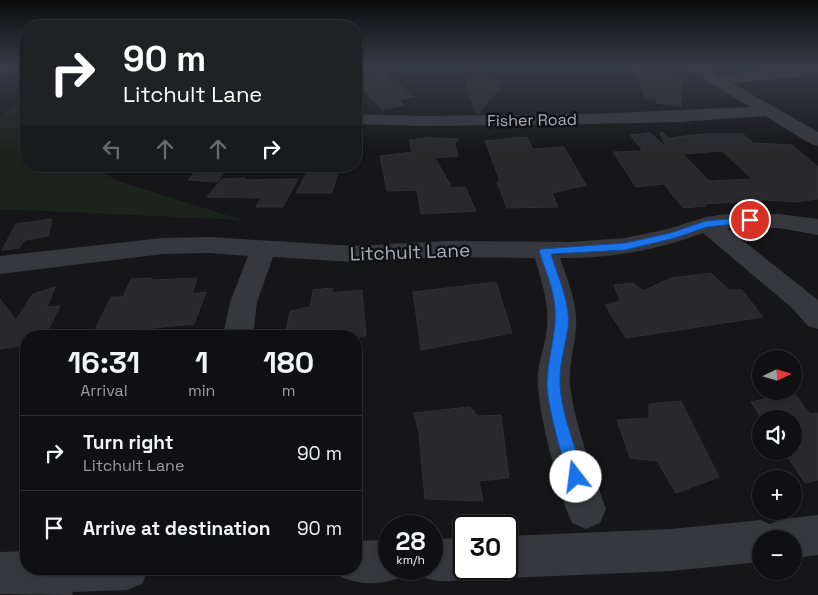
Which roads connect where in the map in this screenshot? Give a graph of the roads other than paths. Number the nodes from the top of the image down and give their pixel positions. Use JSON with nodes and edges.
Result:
{"nodes":[{"id":1,"x":739,"y":95,"type":"edge"},
{"id":2,"x":768,"y":111,"type":"junction"},
{"id":3,"x":362,"y":119,"type":"edge"},
{"id":4,"x":818,"y":140,"type":"edge"},
{"id":5,"x":706,"y":224,"type":"junction"},
{"id":6,"x":818,"y":227,"type":"edge"},
{"id":7,"x":264,"y":249,"type":"junction"},
{"id":8,"x":545,"y":251,"type":"junction"},
{"id":9,"x":0,"y":265,"type":"edge"},
{"id":10,"x":818,"y":318,"type":"edge"},
{"id":11,"x":239,"y":330,"type":"edge"},
{"id":12,"x":586,"y":510,"type":"dead end"},
{"id":13,"x":818,"y":535,"type":"edge"},
{"id":14,"x":802,"y":537,"type":"edge"},
{"id":15,"x":752,"y":542,"type":"edge"},
{"id":16,"x":518,"y":556,"type":"edge"},
{"id":17,"x":378,"y":561,"type":"edge"},
{"id":18,"x":362,"y":562,"type":"edge"},
{"id":19,"x":0,"y":573,"type":"edge"},
{"id":20,"x":96,"y":575,"type":"edge"},
{"id":21,"x":55,"y":583,"type":"edge"}],
"edges":[{"from":1,"to":2,"type":"street"},
{"from":2,"to":3,"type":"street","name":"Fisher Road"},
{"from":2,"to":4,"type":"street"},
{"from":5,"to":6,"type":"street","name":"Litchult Lane"},
{"from":5,"to":8,"type":"street","name":"Litchult Lane"},
{"from":5,"to":10,"type":"street"},
{"from":7,"to":8,"type":"street","name":"Litchult Lane"},
{"from":7,"to":9,"type":"street","name":"Litchult Lane"},
{"from":7,"to":11,"type":"street"},
{"from":8,"to":12,"type":"street"},
{"from":13,"to":14,"type":"street"},
{"from":15,"to":16,"type":"street"},
{"from":17,"to":18,"type":"street"},
{"from":19,"to":21,"type":"street"},
{"from":20,"to":21,"type":"street"}]}
